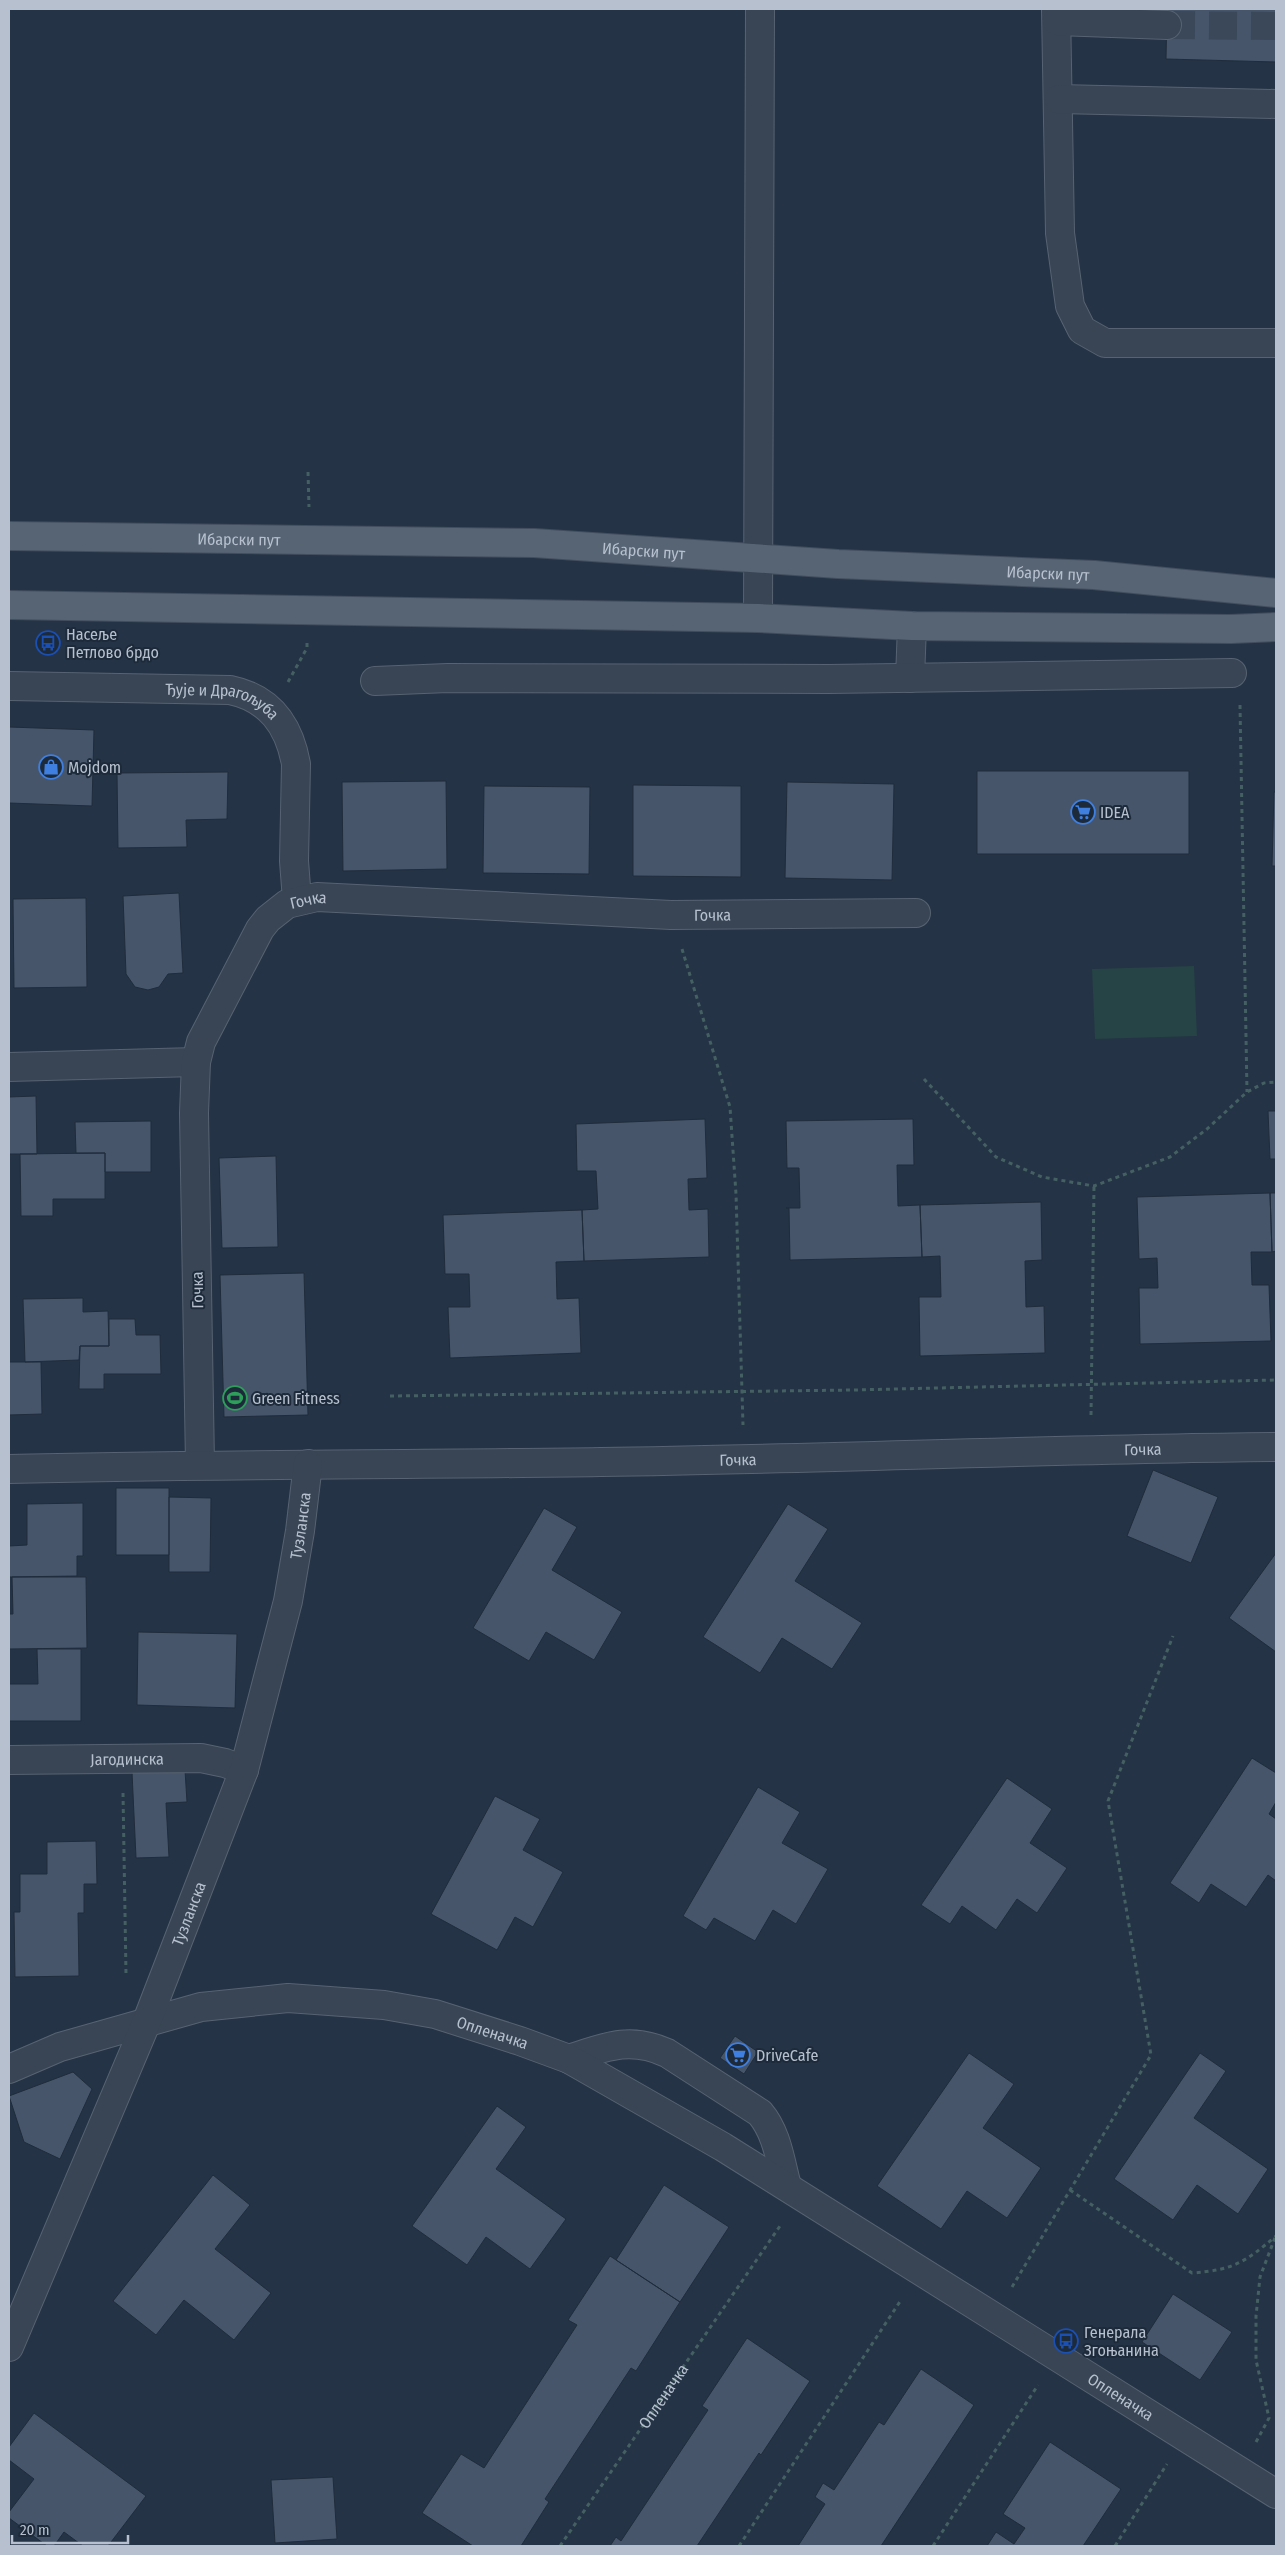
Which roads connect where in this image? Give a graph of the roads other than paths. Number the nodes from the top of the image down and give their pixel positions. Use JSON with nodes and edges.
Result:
{"nodes":[{"id":1,"x":760,"y":9,"type":"edge"},
{"id":2,"x":1056,"y":15,"type":"edge"},
{"id":3,"x":1167,"y":25,"type":"tunnel mouth"},
{"id":4,"x":1059,"y":99,"type":"junction"},
{"id":5,"x":1276,"y":104,"type":"edge"},
{"id":6,"x":1276,"y":343,"type":"edge"},
{"id":7,"x":9,"y":536,"type":"edge"},
{"id":8,"x":759,"y":559,"type":"junction"},
{"id":9,"x":1276,"y":593,"type":"edge"},
{"id":10,"x":9,"y":605,"type":"edge"},
{"id":11,"x":758,"y":618,"type":"junction"},
{"id":12,"x":912,"y":626,"type":"junction"},
{"id":13,"x":1276,"y":627,"type":"edge"},
{"id":14,"x":1232,"y":673,"type":"dead end"},
{"id":15,"x":910,"y":678,"type":"junction"},
{"id":16,"x":375,"y":681,"type":"dead end"},
{"id":17,"x":9,"y":686,"type":"edge"},
{"id":18,"x":297,"y":900,"type":"junction"},
{"id":19,"x":916,"y":913,"type":"dead end"},
{"id":20,"x":196,"y":1062,"type":"junction"},
{"id":21,"x":9,"y":1067,"type":"edge"},
{"id":22,"x":1276,"y":1447,"type":"edge"},
{"id":23,"x":200,"y":1464,"type":"junction"},
{"id":24,"x":308,"y":1464,"type":"junction"},
{"id":25,"x":9,"y":1469,"type":"edge"},
{"id":26,"x":9,"y":1760,"type":"edge"},
{"id":27,"x":244,"y":1770,"type":"junction"},
{"id":28,"x":137,"y":2024,"type":"junction"},
{"id":29,"x":569,"y":2060,"type":"junction"},
{"id":30,"x":9,"y":2069,"type":"edge"},
{"id":31,"x":794,"y":2191,"type":"junction"},
{"id":32,"x":9,"y":2347,"type":"edge"},
{"id":33,"x":1276,"y":2494,"type":"edge"}],
"edges":[{"from":1,"to":8,"type":"street"},
{"from":2,"to":3,"type":"street"},
{"from":2,"to":4,"type":"street"},
{"from":4,"to":5,"type":"street"},
{"from":4,"to":6,"type":"street"},
{"from":7,"to":8,"type":"main road","name":"Ибарски пут"},
{"from":8,"to":9,"type":"main road","name":"Ибарски пут"},
{"from":8,"to":11,"type":"street"},
{"from":10,"to":11,"type":"main road"},
{"from":11,"to":12,"type":"main road"},
{"from":12,"to":13,"type":"main road"},
{"from":12,"to":15,"type":"street"},
{"from":14,"to":15,"type":"street"},
{"from":15,"to":16,"type":"street"},
{"from":17,"to":18,"type":"street","name":"Ђује и Драгољуба"},
{"from":18,"to":19,"type":"street","name":"Гочка"},
{"from":18,"to":20,"type":"street","name":"Гочка"},
{"from":20,"to":21,"type":"street"},
{"from":20,"to":23,"type":"street","name":"Гочка"},
{"from":22,"to":24,"type":"street","name":"Гочка"},
{"from":23,"to":24,"type":"street","name":"Гочка"},
{"from":23,"to":25,"type":"street","name":"Гочка"},
{"from":24,"to":27,"type":"street","name":"Тузланска"},
{"from":26,"to":27,"type":"street","name":"Јагодинска"},
{"from":27,"to":28,"type":"street","name":"Тузланска"},
{"from":28,"to":29,"type":"street","name":"Опленачка"},
{"from":28,"to":30,"type":"street","name":"Опленачка"},
{"from":28,"to":32,"type":"street","name":"Тузланска"},
{"from":29,"to":31,"type":"street","name":"Опленачка"},
{"from":29,"to":31,"type":"street"},
{"from":31,"to":33,"type":"street","name":"Опленачка"}]}
